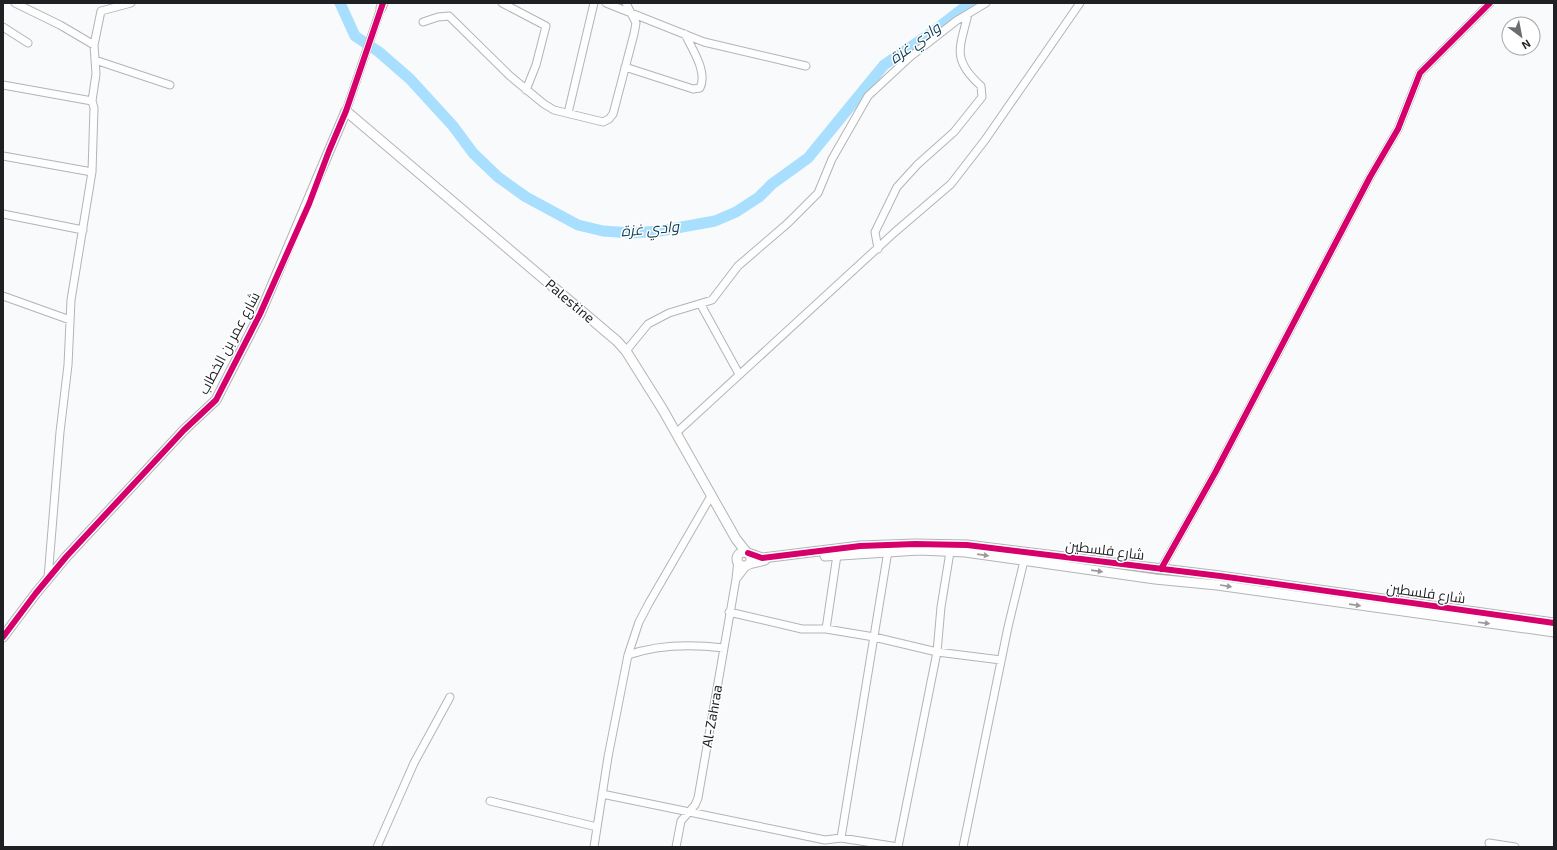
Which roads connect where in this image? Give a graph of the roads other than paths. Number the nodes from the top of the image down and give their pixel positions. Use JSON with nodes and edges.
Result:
{"nodes":[{"id":1,"x":15,"y":3,"type":"edge"},
{"id":2,"x":131,"y":3,"type":"edge"},
{"id":3,"x":502,"y":3,"type":"edge"},
{"id":4,"x":594,"y":3,"type":"edge"},
{"id":5,"x":606,"y":3,"type":"edge"},
{"id":6,"x":626,"y":3,"type":"edge"},
{"id":7,"x":986,"y":3,"type":"edge"},
{"id":8,"x":1080,"y":3,"type":"edge"},
{"id":9,"x":1490,"y":3,"type":"edge"},
{"id":10,"x":382,"y":6,"type":"edge"},
{"id":11,"x":633,"y":14,"type":"junction"},
{"id":12,"x":968,"y":14,"type":"junction"},
{"id":13,"x":423,"y":22,"type":"dead end"},
{"id":14,"x":3,"y":26,"type":"edge"},
{"id":15,"x":685,"y":34,"type":"junction"},
{"id":16,"x":28,"y":43,"type":"dead end"},
{"id":17,"x":94,"y":45,"type":"junction"},
{"id":18,"x":95,"y":60,"type":"junction"},
{"id":19,"x":806,"y":66,"type":"dead end"},
{"id":20,"x":625,"y":67,"type":"junction"},
{"id":21,"x":3,"y":85,"type":"edge"},
{"id":22,"x":170,"y":85,"type":"dead end"},
{"id":23,"x":526,"y":90,"type":"junction"},
{"id":24,"x":92,"y":101,"type":"junction"},
{"id":25,"x":346,"y":111,"type":"junction"},
{"id":26,"x":568,"y":113,"type":"junction"},
{"id":27,"x":3,"y":156,"type":"edge"},
{"id":28,"x":92,"y":172,"type":"junction"},
{"id":29,"x":3,"y":214,"type":"edge"},
{"id":30,"x":83,"y":230,"type":"junction"},
{"id":31,"x":878,"y":249,"type":"junction"},
{"id":32,"x":3,"y":296,"type":"edge"},
{"id":33,"x":701,"y":305,"type":"dead end"},
{"id":34,"x":70,"y":320,"type":"junction"},
{"id":35,"x":626,"y":351,"type":"junction"},
{"id":36,"x":739,"y":374,"type":"junction"},
{"id":37,"x":676,"y":433,"type":"junction"},
{"id":38,"x":712,"y":496,"type":"junction"},
{"id":39,"x":888,"y":551,"type":"junction"},
{"id":40,"x":950,"y":552,"type":"junction"},
{"id":41,"x":743,"y":555,"type":"junction"},
{"id":42,"x":837,"y":555,"type":"junction"},
{"id":43,"x":1024,"y":561,"type":"junction"},
{"id":44,"x":748,"y":564,"type":"junction"},
{"id":45,"x":1161,"y":569,"type":"junction"},
{"id":46,"x":48,"y":579,"type":"junction"},
{"id":47,"x":736,"y":579,"type":"junction"},
{"id":48,"x":729,"y":612,"type":"junction"},
{"id":49,"x":1554,"y":623,"type":"edge"},
{"id":50,"x":826,"y":629,"type":"junction"},
{"id":51,"x":1554,"y":632,"type":"edge"},
{"id":52,"x":3,"y":637,"type":"edge"},
{"id":53,"x":874,"y":637,"type":"junction"},
{"id":54,"x":724,"y":648,"type":"junction"},
{"id":55,"x":937,"y":652,"type":"junction"},
{"id":56,"x":628,"y":655,"type":"junction"},
{"id":57,"x":1001,"y":660,"type":"junction"},
{"id":58,"x":450,"y":697,"type":"dead end"},
{"id":59,"x":602,"y":794,"type":"junction"},
{"id":60,"x":490,"y":802,"type":"dead end"},
{"id":61,"x":690,"y":811,"type":"junction"},
{"id":62,"x":597,"y":827,"type":"junction"},
{"id":63,"x":841,"y":838,"type":"junction"},
{"id":64,"x":1489,"y":842,"type":"dead end"},
{"id":65,"x":824,"y":844,"type":"edge"},
{"id":66,"x":376,"y":847,"type":"edge"},
{"id":67,"x":594,"y":847,"type":"edge"},
{"id":68,"x":676,"y":847,"type":"edge"},
{"id":69,"x":898,"y":847,"type":"edge"},
{"id":70,"x":963,"y":847,"type":"edge"},
{"id":71,"x":1515,"y":847,"type":"edge"}],
"edges":[{"from":1,"to":17,"type":"street"},
{"from":2,"to":17,"type":"street"},
{"from":3,"to":23,"type":"street"},
{"from":4,"to":26,"type":"street"},
{"from":5,"to":11,"type":"street"},
{"from":6,"to":11,"type":"street"},
{"from":7,"to":12,"type":"street"},
{"from":8,"to":31,"type":"street"},
{"from":9,"to":45,"type":"street"},
{"from":10,"to":25,"type":"street","name":"شارع عمر بن الخطاب"},
{"from":11,"to":15,"type":"street"},
{"from":11,"to":20,"type":"street"},
{"from":12,"to":31,"type":"street"},
{"from":12,"to":35,"type":"street"},
{"from":13,"to":23,"type":"street"},
{"from":14,"to":16,"type":"street"},
{"from":15,"to":19,"type":"street"},
{"from":15,"to":20,"type":"street"},
{"from":17,"to":18,"type":"street"},
{"from":18,"to":22,"type":"street"},
{"from":18,"to":24,"type":"street"},
{"from":20,"to":26,"type":"street"},
{"from":21,"to":24,"type":"street"},
{"from":23,"to":26,"type":"street"},
{"from":24,"to":28,"type":"street"},
{"from":25,"to":35,"type":"street","name":"Palestine"},
{"from":25,"to":46,"type":"street","name":"شارع عمر بن الخطاب"},
{"from":27,"to":28,"type":"street"},
{"from":28,"to":30,"type":"street"},
{"from":29,"to":30,"type":"street"},
{"from":30,"to":34,"type":"street"},
{"from":31,"to":36,"type":"street"},
{"from":32,"to":34,"type":"street"},
{"from":33,"to":36,"type":"street"},
{"from":34,"to":46,"type":"street"},
{"from":35,"to":37,"type":"street","name":"Palestine"},
{"from":36,"to":37,"type":"street"},
{"from":37,"to":38,"type":"street","name":"Palestine"},
{"from":38,"to":41,"type":"street","name":"Palestine"},
{"from":38,"to":56,"type":"street"},
{"from":39,"to":40,"type":"street"},
{"from":39,"to":42,"type":"street"},
{"from":39,"to":53,"type":"street"},
{"from":40,"to":43,"type":"street","one_way":true},
{"from":40,"to":55,"type":"street"},
{"from":41,"to":44,"type":"street","name":"Palestine"},
{"from":41,"to":45,"type":"street","name":"شارع فلسطين"},
{"from":41,"to":47,"type":"street","name":"Al-Zahraa"},
{"from":42,"to":44,"type":"street"},
{"from":42,"to":50,"type":"street"},
{"from":43,"to":51,"type":"street","name":"شارع فلسطين","one_way":true},
{"from":43,"to":57,"type":"street"},
{"from":44,"to":47,"type":"street","name":"Al-Zahraa"},
{"from":45,"to":49,"type":"street","name":"شارع فلسطين"},
{"from":46,"to":52,"type":"street","name":"شارع عمر بن الخطاب"},
{"from":47,"to":48,"type":"street","name":"Al-Zahraa"},
{"from":48,"to":50,"type":"street"},
{"from":48,"to":54,"type":"street","name":"Al-Zahraa"},
{"from":50,"to":53,"type":"street"},
{"from":53,"to":55,"type":"street"},
{"from":53,"to":63,"type":"street"},
{"from":54,"to":56,"type":"street"},
{"from":54,"to":61,"type":"street","name":"Al-Zahraa"},
{"from":55,"to":57,"type":"street"},
{"from":55,"to":69,"type":"street"},
{"from":56,"to":59,"type":"street"},
{"from":57,"to":70,"type":"street"},
{"from":58,"to":66,"type":"street"},
{"from":59,"to":61,"type":"street"},
{"from":59,"to":62,"type":"street"},
{"from":60,"to":62,"type":"street"},
{"from":61,"to":65,"type":"street"},
{"from":61,"to":68,"type":"street","name":"Al-Zahraa"},
{"from":62,"to":67,"type":"street"},
{"from":63,"to":65,"type":"street"},
{"from":63,"to":69,"type":"street"},
{"from":64,"to":71,"type":"street"}]}
